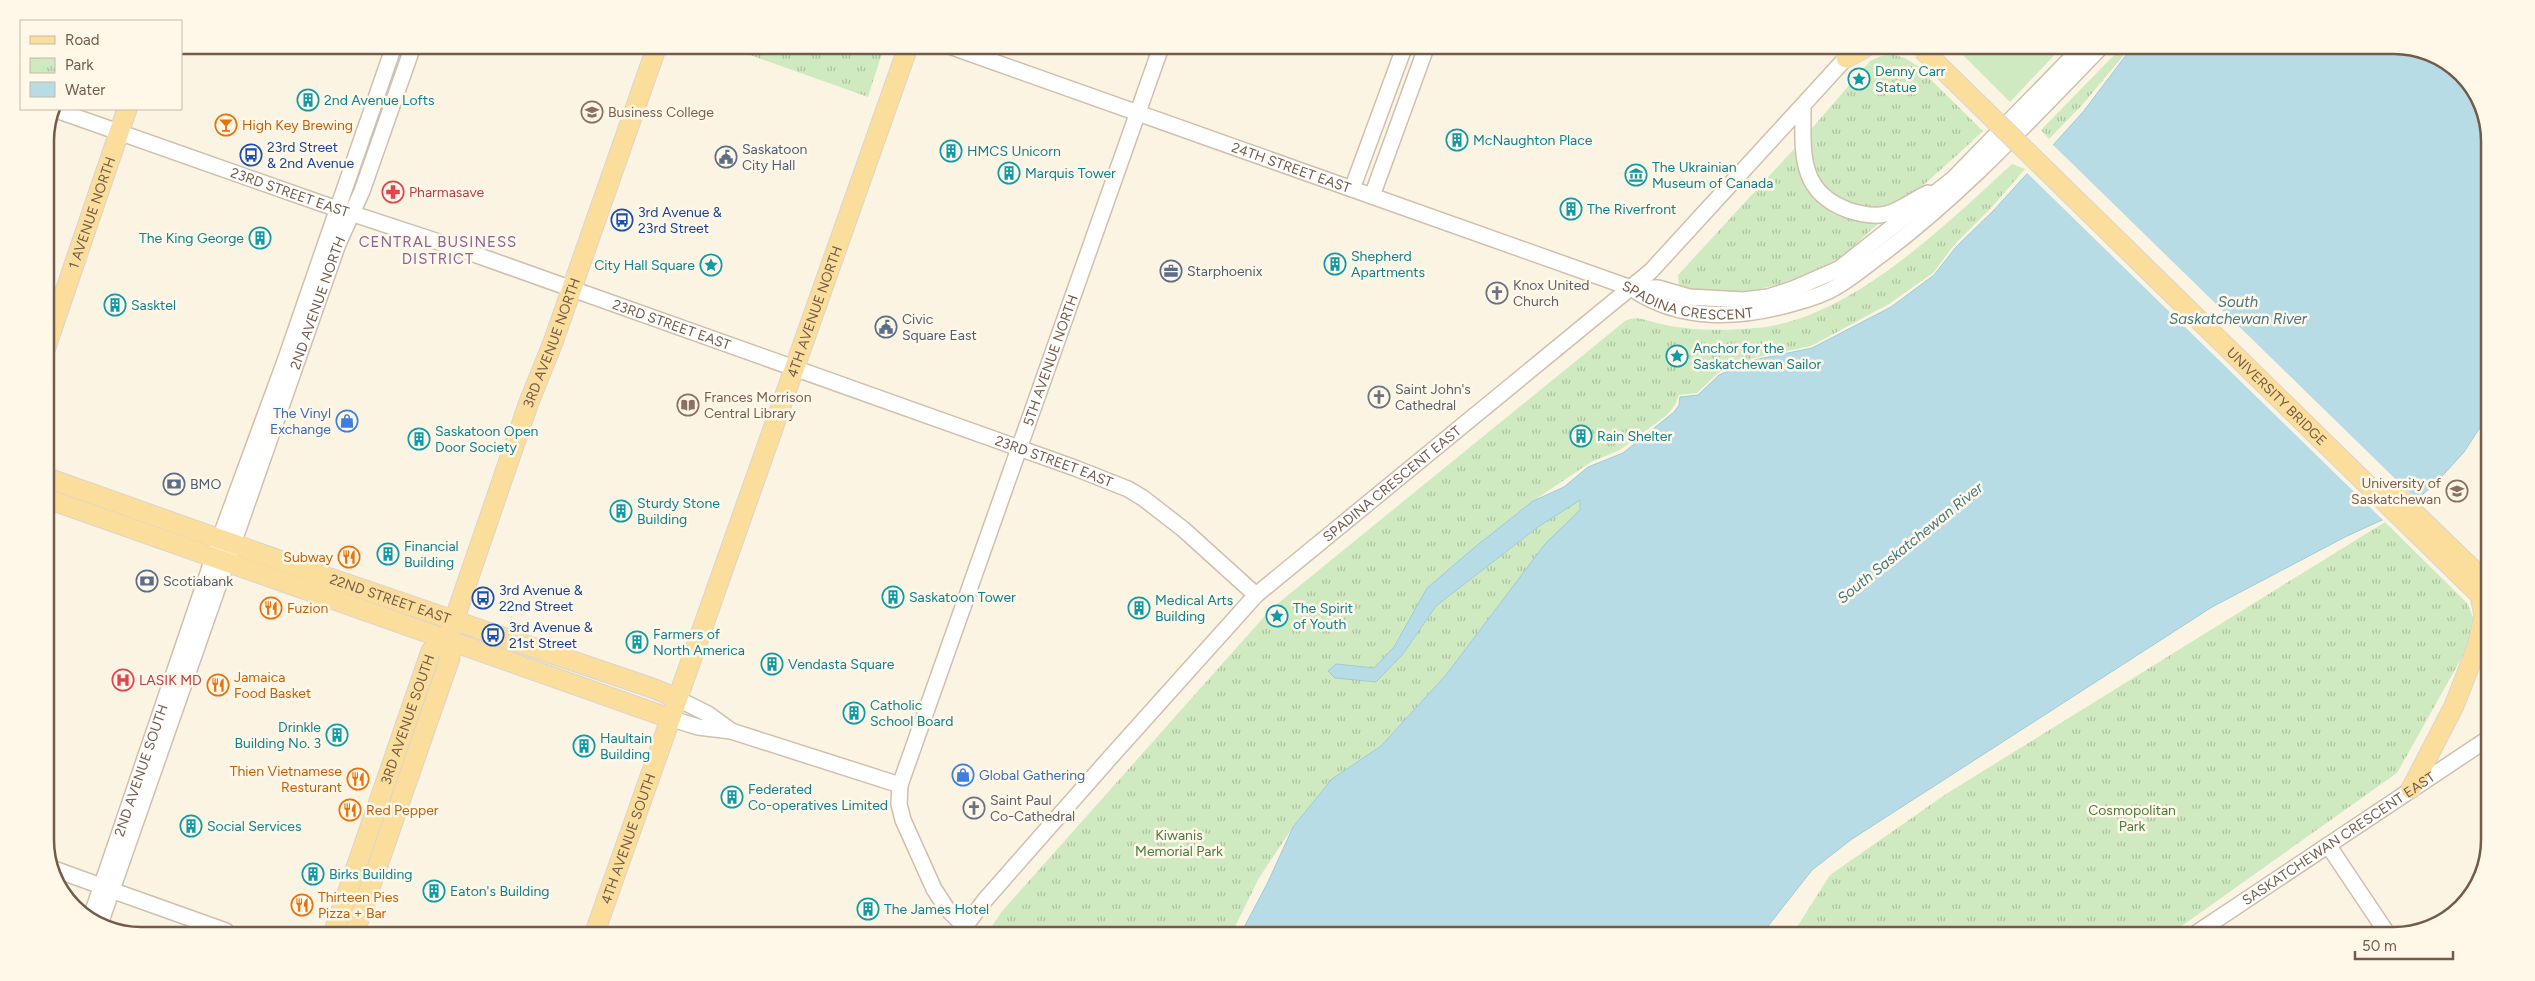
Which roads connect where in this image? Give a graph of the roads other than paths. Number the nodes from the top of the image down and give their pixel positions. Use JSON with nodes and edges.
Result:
{"nodes":[{"id":1,"x":392,"y":54,"type":"edge"},
{"id":2,"x":410,"y":54,"type":"edge"},
{"id":3,"x":654,"y":54,"type":"edge"},
{"id":4,"x":906,"y":54,"type":"edge"},
{"id":5,"x":972,"y":54,"type":"edge"},
{"id":6,"x":1160,"y":54,"type":"edge"},
{"id":7,"x":1402,"y":54,"type":"edge"},
{"id":8,"x":1424,"y":54,"type":"edge"},
{"id":9,"x":1848,"y":54,"type":"edge"},
{"id":10,"x":1931,"y":54,"type":"edge"},
{"id":11,"x":2075,"y":54,"type":"edge"},
{"id":12,"x":2095,"y":54,"type":"edge"},
{"id":13,"x":1803,"y":107,"type":"junction"},
{"id":14,"x":127,"y":110,"type":"edge"},
{"id":15,"x":59,"y":111,"type":"edge"},
{"id":16,"x":1139,"y":112,"type":"junction"},
{"id":17,"x":119,"y":133,"type":"junction"},
{"id":18,"x":1953,"y":179,"type":"junction"},
{"id":19,"x":1352,"y":189,"type":"junction"},
{"id":20,"x":1372,"y":196,"type":"junction"},
{"id":21,"x":345,"y":210,"type":"junction"},
{"id":22,"x":1631,"y":288,"type":"junction"},
{"id":23,"x":570,"y":290,"type":"junction"},
{"id":24,"x":54,"y":324,"type":"edge"},
{"id":25,"x":794,"y":370,"type":"junction"},
{"id":26,"x":1019,"y":450,"type":"junction"},
{"id":27,"x":54,"y":480,"type":"edge"},
{"id":28,"x":54,"y":501,"type":"edge"},
{"id":29,"x":227,"y":541,"type":"junction"},
{"id":30,"x":220,"y":560,"type":"junction"},
{"id":31,"x":2481,"y":590,"type":"edge"},
{"id":32,"x":1256,"y":595,"type":"junction"},
{"id":33,"x":454,"y":620,"type":"junction"},
{"id":34,"x":2481,"y":632,"type":"edge"},
{"id":35,"x":448,"y":638,"type":"junction"},
{"id":36,"x":676,"y":698,"type":"junction"},
{"id":37,"x":669,"y":718,"type":"junction"},
{"id":38,"x":731,"y":731,"type":"junction"},
{"id":39,"x":2481,"y":743,"type":"edge"},
{"id":40,"x":900,"y":785,"type":"junction"},
{"id":41,"x":2411,"y":789,"type":"junction"},
{"id":42,"x":2328,"y":845,"type":"junction"},
{"id":43,"x":59,"y":871,"type":"edge"},
{"id":44,"x":106,"y":888,"type":"junction"},
{"id":45,"x":92,"y":912,"type":"edge"},
{"id":46,"x":101,"y":918,"type":"edge"},
{"id":47,"x":215,"y":927,"type":"edge"},
{"id":48,"x":335,"y":927,"type":"edge"},
{"id":49,"x":355,"y":927,"type":"edge"},
{"id":50,"x":597,"y":927,"type":"edge"},
{"id":51,"x":961,"y":927,"type":"edge"},
{"id":52,"x":965,"y":927,"type":"edge"},
{"id":53,"x":2205,"y":927,"type":"edge"},
{"id":54,"x":2383,"y":927,"type":"edge"}],
"edges":[{"from":1,"to":21,"type":"street","name":"2ND AVENUE NORTH"},
{"from":2,"to":21,"type":"street","name":"2ND AVENUE NORTH"},
{"from":3,"to":23,"type":"main road","name":"3RD AVENUE NORTH"},
{"from":4,"to":25,"type":"main road","name":"4TH AVENUE NORTH"},
{"from":5,"to":16,"type":"street","name":"24TH STREET EAST"},
{"from":6,"to":16,"type":"street","name":"5TH AVENUE NORTH"},
{"from":7,"to":19,"type":"street"},
{"from":8,"to":20,"type":"street"},
{"from":9,"to":13,"type":"street","name":"SPADINA CRESCENT EAST"},
{"from":10,"to":31,"type":"main road","name":"UNIVERSITY BRIDGE","bridge":true},
{"from":11,"to":18,"type":"street","name":"SPADINA CRESCENT"},
{"from":12,"to":22,"type":"street","name":"SPADINA CRESCENT"},
{"from":13,"to":18,"type":"street"},
{"from":13,"to":22,"type":"street","name":"SPADINA CRESCENT EAST"},
{"from":14,"to":17,"type":"main road","name":"1 AVENUE NORTH"},
{"from":15,"to":17,"type":"street","name":"23RD STREET EAST"},
{"from":16,"to":19,"type":"street","name":"24TH STREET EAST"},
{"from":16,"to":26,"type":"street","name":"5TH AVENUE NORTH"},
{"from":17,"to":21,"type":"street","name":"23RD STREET EAST"},
{"from":17,"to":24,"type":"main road","name":"1 AVENUE NORTH"},
{"from":18,"to":22,"type":"street","name":"SPADINA CRESCENT"},
{"from":19,"to":20,"type":"street","name":"24TH STREET EAST"},
{"from":20,"to":22,"type":"street","name":"24TH STREET EAST"},
{"from":21,"to":23,"type":"street","name":"23RD STREET EAST"},
{"from":21,"to":29,"type":"street","name":"2ND AVENUE NORTH"},
{"from":22,"to":32,"type":"street","name":"SPADINA CRESCENT EAST"},
{"from":23,"to":25,"type":"street","name":"23RD STREET EAST"},
{"from":23,"to":33,"type":"main road","name":"3RD AVENUE NORTH"},
{"from":25,"to":26,"type":"street","name":"23RD STREET EAST"},
{"from":25,"to":36,"type":"main road","name":"4TH AVENUE NORTH"},
{"from":26,"to":32,"type":"street","name":"23RD STREET EAST"},
{"from":26,"to":40,"type":"street","name":"5TH AVENUE NORTH"},
{"from":27,"to":29,"type":"main road","name":"22ND STREET EAST"},
{"from":28,"to":30,"type":"main road","name":"22ND STREET EAST"},
{"from":29,"to":30,"type":"street","name":"2ND AVENUE NORTH"},
{"from":29,"to":33,"type":"main road","name":"22ND STREET EAST"},
{"from":30,"to":35,"type":"main road","name":"22ND STREET EAST"},
{"from":30,"to":44,"type":"street","name":"2ND AVENUE SOUTH"},
{"from":32,"to":52,"type":"street","name":"SPADINA CRESCENT EAST"},
{"from":33,"to":35,"type":"main road","name":"3RD AVENUE NORTH"},
{"from":33,"to":36,"type":"main road","name":"22ND STREET EAST"},
{"from":34,"to":41,"type":"main road"},
{"from":35,"to":37,"type":"main road","name":"22ND STREET EAST"},
{"from":35,"to":48,"type":"main road","name":"3RD AVENUE SOUTH"},
{"from":35,"to":49,"type":"main road","name":"3RD AVENUE SOUTH"},
{"from":36,"to":37,"type":"main road","name":"4TH AVENUE NORTH"},
{"from":36,"to":38,"type":"street","name":"22ND STREET EAST"},
{"from":37,"to":38,"type":"street","name":"22ND STREET EAST"},
{"from":37,"to":50,"type":"main road","name":"4TH AVENUE SOUTH"},
{"from":38,"to":40,"type":"street","name":"22ND STREET EAST"},
{"from":39,"to":41,"type":"street","name":"SASKATCHEWAN CRESCENT EAST"},
{"from":40,"to":51,"type":"street"},
{"from":41,"to":42,"type":"street","name":"SASKATCHEWAN CRESCENT EAST"},
{"from":42,"to":53,"type":"street","name":"SASKATCHEWAN CRESCENT EAST"},
{"from":42,"to":54,"type":"street"},
{"from":43,"to":44,"type":"street"},
{"from":44,"to":45,"type":"street","name":"2ND AVENUE SOUTH"},
{"from":44,"to":46,"type":"street","name":"2ND AVENUE SOUTH"},
{"from":44,"to":47,"type":"street"}]}
